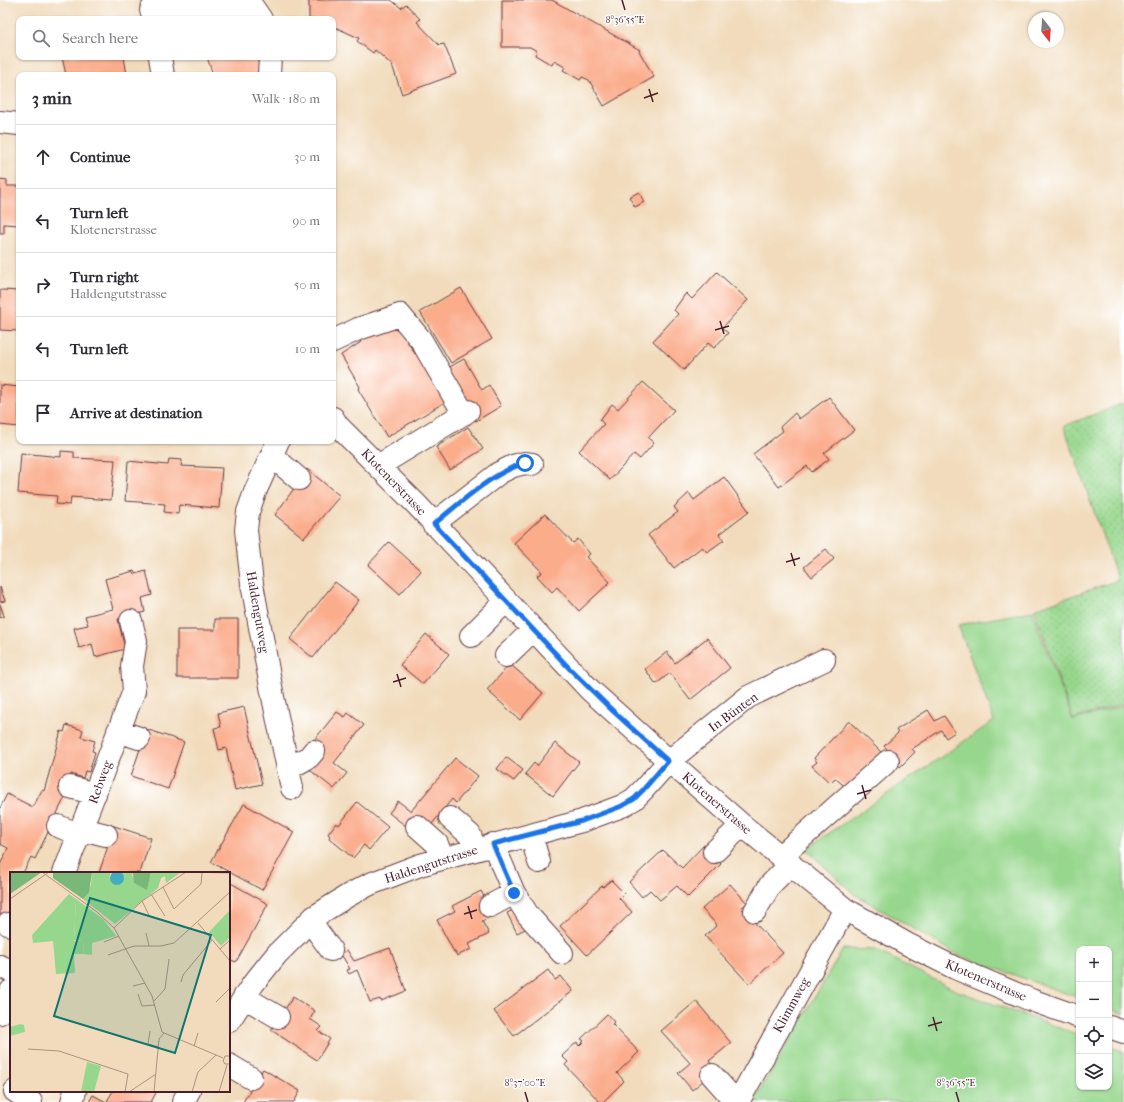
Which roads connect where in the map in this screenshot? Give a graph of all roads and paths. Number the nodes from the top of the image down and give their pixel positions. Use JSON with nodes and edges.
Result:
{"nodes":[{"id":1,"x":151,"y":10,"type":"edge"},
{"id":2,"x":259,"y":16,"type":"edge"},
{"id":3,"x":160,"y":60,"type":"edge"},
{"id":4,"x":270,"y":60,"type":"edge"},
{"id":5,"x":162,"y":72,"type":"edge"},
{"id":6,"x":269,"y":72,"type":"edge"},
{"id":7,"x":0,"y":122,"type":"edge"},
{"id":8,"x":16,"y":124,"type":"edge"},
{"id":9,"x":336,"y":340,"type":"edge"},
{"id":10,"x":336,"y":423,"type":"edge"},
{"id":11,"x":274,"y":449,"type":"edge"},
{"id":12,"x":532,"y":464,"type":"dead end"},
{"id":13,"x":378,"y":466,"type":"junction"},
{"id":14,"x":299,"y":479,"type":"dead end"},
{"id":15,"x":434,"y":524,"type":"junction"},
{"id":16,"x":506,"y":601,"type":"junction"},
{"id":17,"x":131,"y":621,"type":"dead end"},
{"id":18,"x":533,"y":630,"type":"junction"},
{"id":19,"x":471,"y":636,"type":"dead end"},
{"id":20,"x":506,"y":656,"type":"dead end"},
{"id":21,"x":824,"y":660,"type":"dead end"},
{"id":22,"x":314,"y":752,"type":"dead end"},
{"id":23,"x":668,"y":761,"type":"junction"},
{"id":24,"x":888,"y":761,"type":"dead end"},
{"id":25,"x":70,"y":787,"type":"dead end"},
{"id":26,"x":95,"y":794,"type":"junction"},
{"id":27,"x":450,"y":818,"type":"dead end"},
{"id":28,"x":742,"y":825,"type":"junction"},
{"id":29,"x":58,"y":826,"type":"dead end"},
{"id":30,"x":416,"y":826,"type":"dead end"},
{"id":31,"x":81,"y":832,"type":"junction"},
{"id":32,"x":106,"y":835,"type":"dead end"},
{"id":33,"x":531,"y":835,"type":"junction"},
{"id":34,"x":484,"y":847,"type":"junction"},
{"id":35,"x":714,"y":852,"type":"dead end"},
{"id":36,"x":442,"y":858,"type":"junction"},
{"id":37,"x":786,"y":860,"type":"junction"},
{"id":38,"x":539,"y":862,"type":"dead end"},
{"id":39,"x":64,"y":872,"type":"edge"},
{"id":40,"x":514,"y":893,"type":"junction"},
{"id":41,"x":490,"y":906,"type":"dead end"},
{"id":42,"x":844,"y":909,"type":"junction"},
{"id":43,"x":755,"y":911,"type":"dead end"},
{"id":44,"x":310,"y":921,"type":"junction"},
{"id":45,"x":331,"y":950,"type":"dead end"},
{"id":46,"x":562,"y":953,"type":"dead end"},
{"id":47,"x":0,"y":966,"type":"edge"},
{"id":48,"x":10,"y":971,"type":"edge"},
{"id":49,"x":10,"y":994,"type":"edge"},
{"id":50,"x":244,"y":997,"type":"junction"},
{"id":51,"x":4,"y":1013,"type":"edge"},
{"id":52,"x":1076,"y":1016,"type":"edge"},
{"id":53,"x":278,"y":1017,"type":"dead end"},
{"id":54,"x":230,"y":1019,"type":"edge"},
{"id":55,"x":1112,"y":1028,"type":"edge"},
{"id":56,"x":1124,"y":1032,"type":"edge"},
{"id":57,"x":230,"y":1066,"type":"edge"},
{"id":58,"x":712,"y":1076,"type":"dead end"},
{"id":59,"x":251,"y":1078,"type":"dead end"},
{"id":60,"x":0,"y":1082,"type":"edge"},
{"id":61,"x":10,"y":1088,"type":"edge"},
{"id":62,"x":16,"y":1092,"type":"edge"},
{"id":63,"x":76,"y":1092,"type":"edge"},
{"id":64,"x":188,"y":1092,"type":"edge"},
{"id":65,"x":31,"y":1102,"type":"edge"},
{"id":66,"x":72,"y":1102,"type":"edge"},
{"id":67,"x":183,"y":1102,"type":"edge"},
{"id":68,"x":737,"y":1102,"type":"edge"}],
"edges":[{"from":1,"to":2,"type":"street"},
{"from":3,"to":5,"type":"street"},
{"from":4,"to":6,"type":"street"},
{"from":7,"to":8,"type":"street"},
{"from":9,"to":13,"type":"street"},
{"from":10,"to":13,"type":"street","name":"Klotenerstrasse"},
{"from":11,"to":14,"type":"street"},
{"from":11,"to":22,"type":"street","name":"Haldengutweg"},
{"from":12,"to":15,"type":"street"},
{"from":13,"to":15,"type":"street","name":"Klotenerstrasse"},
{"from":15,"to":16,"type":"street","name":"Klotenerstrasse"},
{"from":16,"to":18,"type":"street","name":"Klotenerstrasse"},
{"from":16,"to":19,"type":"street"},
{"from":17,"to":26,"type":"street","name":"Rebweg"},
{"from":18,"to":20,"type":"street"},
{"from":18,"to":23,"type":"street","name":"Klotenerstrasse"},
{"from":21,"to":23,"type":"street","name":"In Bünten"},
{"from":23,"to":28,"type":"street","name":"Klotenerstrasse"},
{"from":23,"to":33,"type":"street","name":"Haldengutstrasse"},
{"from":24,"to":37,"type":"street"},
{"from":25,"to":26,"type":"street"},
{"from":26,"to":31,"type":"street","name":"Rebweg"},
{"from":27,"to":34,"type":"street"},
{"from":28,"to":35,"type":"street"},
{"from":28,"to":37,"type":"street","name":"Klotenerstrasse"},
{"from":29,"to":31,"type":"street"},
{"from":30,"to":36,"type":"street"},
{"from":31,"to":32,"type":"street"},
{"from":31,"to":39,"type":"street","name":"Rebweg"},
{"from":33,"to":34,"type":"street","name":"Haldengutstrasse"},
{"from":33,"to":38,"type":"street"},
{"from":34,"to":36,"type":"street","name":"Haldengutstrasse"},
{"from":34,"to":40,"type":"street"},
{"from":36,"to":44,"type":"street","name":"Haldengutstrasse"},
{"from":37,"to":42,"type":"street","name":"Klotenerstrasse"},
{"from":37,"to":43,"type":"street"},
{"from":40,"to":41,"type":"street"},
{"from":40,"to":46,"type":"street"},
{"from":42,"to":52,"type":"street","name":"Klotenerstrasse"},
{"from":42,"to":68,"type":"street","name":"Klimmweg"},
{"from":44,"to":45,"type":"street"},
{"from":44,"to":50,"type":"street","name":"Haldengutstrasse"},
{"from":47,"to":48,"type":"street"},
{"from":49,"to":51,"type":"street"},
{"from":50,"to":53,"type":"street"},
{"from":50,"to":54,"type":"street","name":"Haldengutstrasse"},
{"from":55,"to":56,"type":"street"},
{"from":57,"to":59,"type":"street"},
{"from":58,"to":68,"type":"street"},
{"from":60,"to":61,"type":"street"},
{"from":62,"to":65,"type":"street"},
{"from":63,"to":66,"type":"street"},
{"from":64,"to":67,"type":"street"}]}
